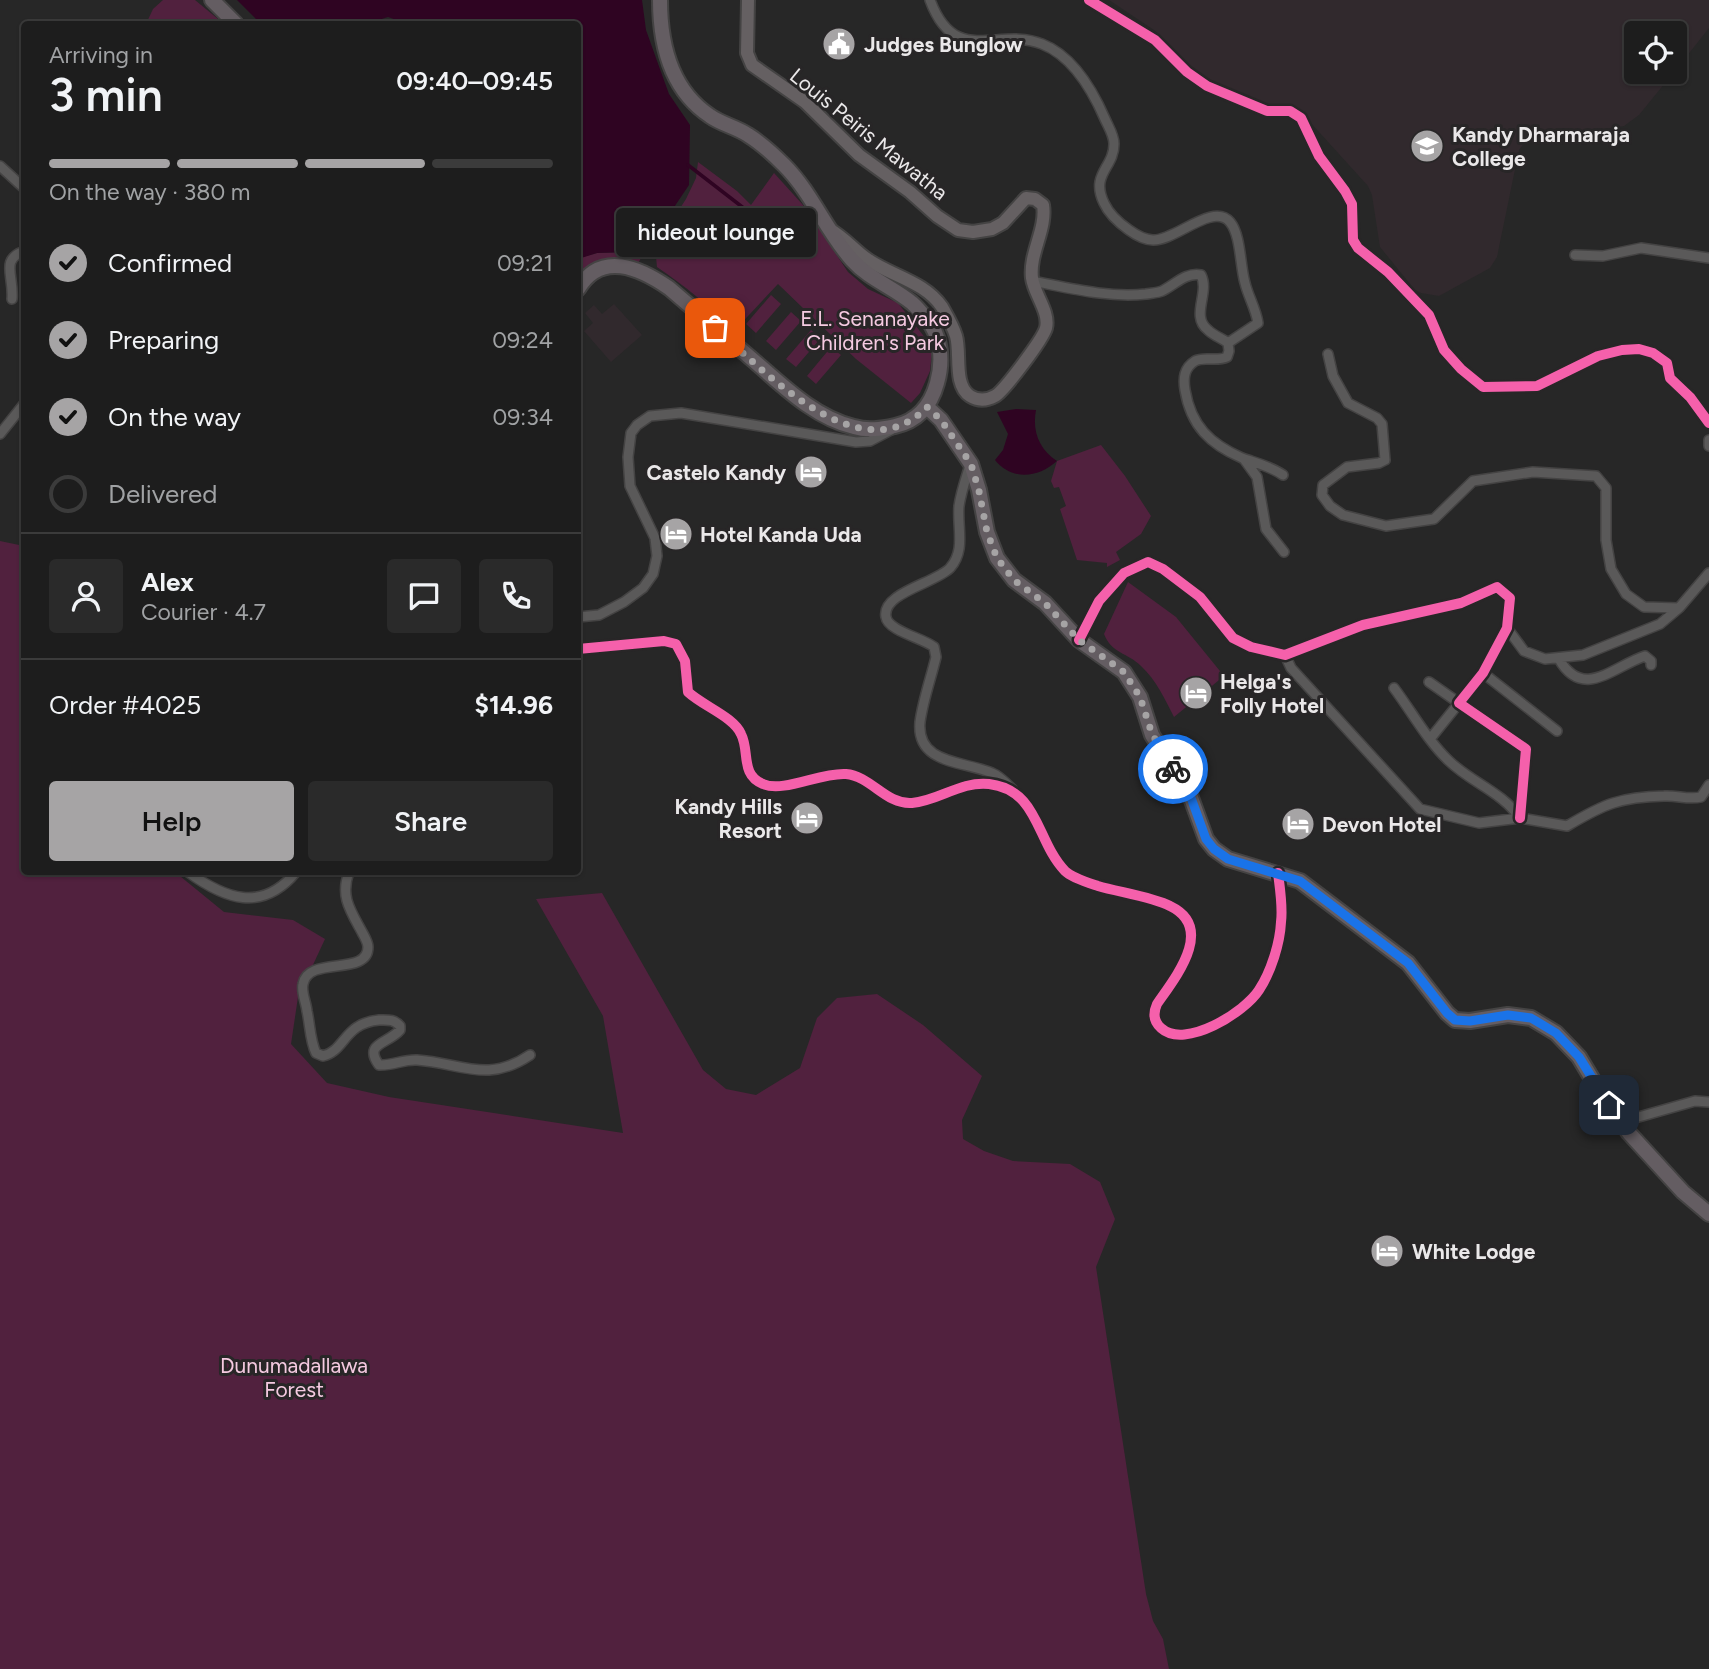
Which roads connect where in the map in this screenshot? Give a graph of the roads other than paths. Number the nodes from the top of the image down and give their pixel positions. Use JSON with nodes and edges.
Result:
{"nodes":[{"id":1,"x":212,"y":0,"type":"edge"},
{"id":2,"x":660,"y":0,"type":"edge"},
{"id":3,"x":748,"y":0,"type":"edge"},
{"id":4,"x":930,"y":0,"type":"edge"},
{"id":5,"x":1089,"y":0,"type":"edge"},
{"id":6,"x":233,"y":21,"type":"edge"},
{"id":7,"x":0,"y":166,"type":"edge"},
{"id":8,"x":21,"y":185,"type":"edge"},
{"id":9,"x":829,"y":229,"type":"junction"},
{"id":10,"x":21,"y":252,"type":"edge"},
{"id":11,"x":1575,"y":255,"type":"dead end"},
{"id":12,"x":1709,"y":258,"type":"edge"},
{"id":13,"x":1032,"y":281,"type":"junction"},
{"id":14,"x":581,"y":285,"type":"edge"},
{"id":15,"x":12,"y":299,"type":"dead end"},
{"id":16,"x":1228,"y":343,"type":"junction"},
{"id":17,"x":1328,"y":354,"type":"dead end"},
{"id":18,"x":927,"y":407,"type":"junction"},
{"id":19,"x":21,"y":408,"type":"edge"},
{"id":20,"x":1709,"y":423,"type":"edge"},
{"id":21,"x":898,"y":425,"type":"junction"},
{"id":22,"x":0,"y":434,"type":"edge"},
{"id":23,"x":1709,"y":440,"type":"edge"},
{"id":24,"x":1709,"y":446,"type":"edge"},
{"id":25,"x":1243,"y":458,"type":"junction"},
{"id":26,"x":971,"y":464,"type":"junction"},
{"id":27,"x":1283,"y":475,"type":"dead end"},
{"id":28,"x":1284,"y":552,"type":"dead end"},
{"id":29,"x":1709,"y":573,"type":"edge"},
{"id":30,"x":1679,"y":608,"type":"junction"},
{"id":31,"x":581,"y":617,"type":"edge"},
{"id":32,"x":1507,"y":628,"type":"junction"},
{"id":33,"x":1079,"y":640,"type":"junction"},
{"id":34,"x":581,"y":649,"type":"edge"},
{"id":35,"x":1285,"y":655,"type":"junction"},
{"id":36,"x":1559,"y":659,"type":"junction"},
{"id":37,"x":1651,"y":665,"type":"dead end"},
{"id":38,"x":1483,"y":673,"type":"junction"},
{"id":39,"x":1429,"y":682,"type":"dead end"},
{"id":40,"x":1394,"y":688,"type":"dead end"},
{"id":41,"x":1459,"y":702,"type":"junction"},
{"id":42,"x":1557,"y":731,"type":"dead end"},
{"id":43,"x":1430,"y":739,"type":"junction"},
{"id":44,"x":1709,"y":785,"type":"edge"},
{"id":45,"x":1017,"y":794,"type":"junction"},
{"id":46,"x":1520,"y":818,"type":"junction"},
{"id":47,"x":1278,"y":873,"type":"junction"},
{"id":48,"x":193,"y":875,"type":"edge"},
{"id":49,"x":292,"y":875,"type":"edge"},
{"id":50,"x":348,"y":875,"type":"edge"},
{"id":51,"x":530,"y":1055,"type":"dead end"},
{"id":52,"x":1709,"y":1102,"type":"edge"},
{"id":53,"x":1620,"y":1122,"type":"junction"},
{"id":54,"x":1709,"y":1214,"type":"edge"}],
"edges":[{"from":1,"to":6,"type":"main road"},
{"from":2,"to":9,"type":"main road"},
{"from":3,"to":13,"type":"main road","name":"Louis Peiris Mawatha"},
{"from":4,"to":16,"type":"street"},
{"from":5,"to":20,"type":"street"},
{"from":7,"to":8,"type":"street"},
{"from":9,"to":13,"type":"main road","name":"Louis Peiris Mawatha"},
{"from":9,"to":18,"type":"main road"},
{"from":10,"to":15,"type":"street"},
{"from":11,"to":12,"type":"street"},
{"from":13,"to":16,"type":"street"},
{"from":14,"to":21,"type":"main road"},
{"from":16,"to":25,"type":"street"},
{"from":17,"to":30,"type":"street"},
{"from":18,"to":21,"type":"main road"},
{"from":18,"to":26,"type":"main road"},
{"from":19,"to":22,"type":"street"},
{"from":21,"to":31,"type":"street"},
{"from":23,"to":24,"type":"street"},
{"from":25,"to":27,"type":"street"},
{"from":25,"to":28,"type":"street"},
{"from":26,"to":33,"type":"main road"},
{"from":26,"to":45,"type":"street"},
{"from":29,"to":30,"type":"street"},
{"from":30,"to":36,"type":"street"},
{"from":32,"to":35,"type":"street"},
{"from":32,"to":36,"type":"street"},
{"from":32,"to":38,"type":"street"},
{"from":33,"to":35,"type":"street"},
{"from":33,"to":47,"type":"main road"},
{"from":34,"to":45,"type":"street"},
{"from":35,"to":46,"type":"street"},
{"from":36,"to":37,"type":"street"},
{"from":38,"to":41,"type":"street"},
{"from":38,"to":42,"type":"street"},
{"from":39,"to":41,"type":"street"},
{"from":40,"to":43,"type":"street"},
{"from":41,"to":43,"type":"street"},
{"from":41,"to":46,"type":"street"},
{"from":43,"to":46,"type":"street"},
{"from":44,"to":46,"type":"street"},
{"from":45,"to":47,"type":"street"},
{"from":47,"to":53,"type":"main road"},
{"from":48,"to":49,"type":"street"},
{"from":50,"to":51,"type":"street"},
{"from":52,"to":53,"type":"street"},
{"from":53,"to":54,"type":"main road"}]}
